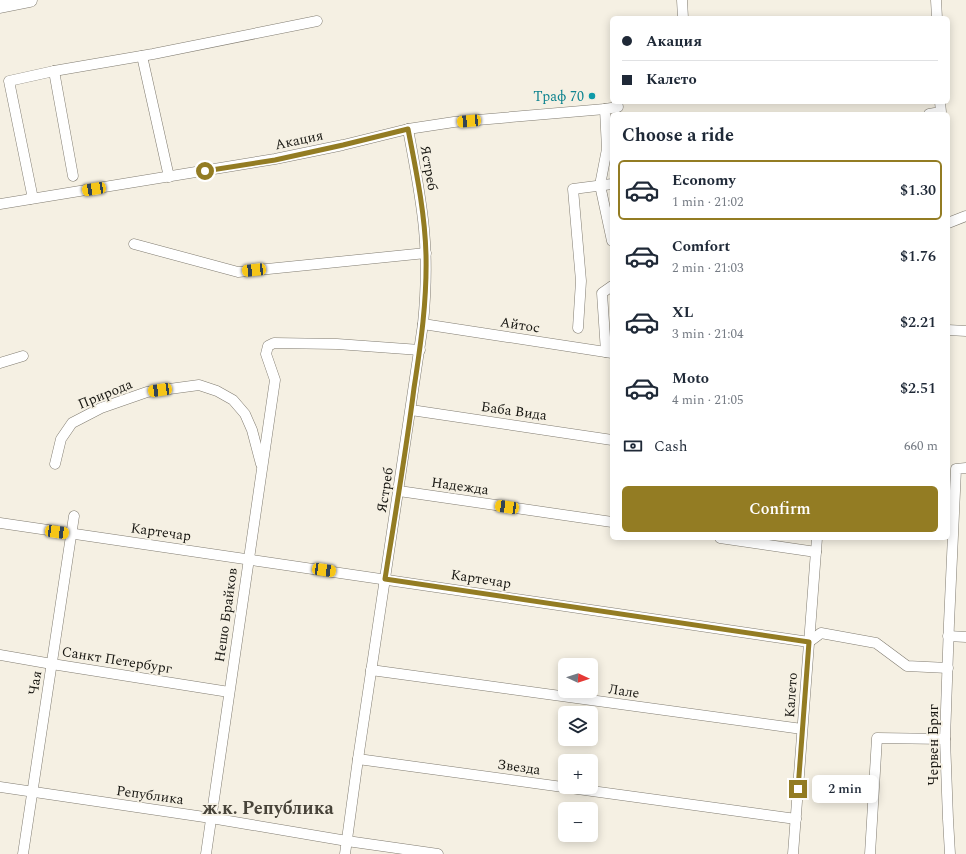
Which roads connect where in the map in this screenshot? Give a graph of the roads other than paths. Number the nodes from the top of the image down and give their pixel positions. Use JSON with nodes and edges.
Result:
{"nodes":[{"id":1,"x":30,"y":0,"type":"edge"},
{"id":2,"x":682,"y":0,"type":"edge"},
{"id":3,"x":936,"y":0,"type":"edge"},
{"id":4,"x":0,"y":6,"type":"edge"},
{"id":5,"x":683,"y":16,"type":"edge"},
{"id":6,"x":937,"y":16,"type":"edge"},
{"id":7,"x":317,"y":20,"type":"dead end"},
{"id":8,"x":142,"y":56,"type":"junction"},
{"id":9,"x":54,"y":71,"type":"junction"},
{"id":10,"x":617,"y":104,"type":"edge"},
{"id":11,"x":605,"y":109,"type":"junction"},
{"id":12,"x":408,"y":129,"type":"junction"},
{"id":13,"x":73,"y":176,"type":"dead end"},
{"id":14,"x":169,"y":177,"type":"junction"},
{"id":15,"x":610,"y":184,"type":"edge"},
{"id":16,"x":600,"y":185,"type":"junction"},
{"id":17,"x":30,"y":199,"type":"junction"},
{"id":18,"x":0,"y":204,"type":"edge"},
{"id":19,"x":966,"y":216,"type":"edge"},
{"id":20,"x":950,"y":222,"type":"edge"},
{"id":21,"x":610,"y":232,"type":"edge"},
{"id":22,"x":134,"y":244,"type":"dead end"},
{"id":23,"x":426,"y":253,"type":"junction"},
{"id":24,"x":610,"y":288,"type":"edge"},
{"id":25,"x":423,"y":324,"type":"junction"},
{"id":26,"x":578,"y":328,"type":"dead end"},
{"id":27,"x":950,"y":330,"type":"edge"},
{"id":28,"x":966,"y":331,"type":"edge"},
{"id":29,"x":420,"y":350,"type":"junction"},
{"id":30,"x":609,"y":352,"type":"edge"},
{"id":31,"x":23,"y":356,"type":"dead end"},
{"id":32,"x":0,"y":363,"type":"edge"},
{"id":33,"x":411,"y":410,"type":"junction"},
{"id":34,"x":610,"y":440,"type":"edge"},
{"id":35,"x":55,"y":464,"type":"dead end"},
{"id":36,"x":966,"y":468,"type":"edge"},
{"id":37,"x":262,"y":470,"type":"junction"},
{"id":38,"x":399,"y":491,"type":"junction"},
{"id":39,"x":952,"y":494,"type":"edge"},
{"id":40,"x":74,"y":516,"type":"dead end"},
{"id":41,"x":610,"y":522,"type":"edge"},
{"id":42,"x":0,"y":523,"type":"edge"},
{"id":43,"x":71,"y":534,"type":"junction"},
{"id":44,"x":734,"y":540,"type":"edge"},
{"id":45,"x":817,"y":540,"type":"edge"},
{"id":46,"x":816,"y":552,"type":"junction"},
{"id":47,"x":249,"y":559,"type":"junction"},
{"id":48,"x":385,"y":579,"type":"junction"},
{"id":49,"x":948,"y":636,"type":"junction"},
{"id":50,"x":966,"y":637,"type":"edge"},
{"id":51,"x":809,"y":642,"type":"junction"},
{"id":52,"x":0,"y":655,"type":"edge"},
{"id":53,"x":52,"y":664,"type":"junction"},
{"id":54,"x":948,"y":668,"type":"junction"},
{"id":55,"x":371,"y":670,"type":"junction"},
{"id":56,"x":229,"y":692,"type":"junction"},
{"id":57,"x":802,"y":728,"type":"junction"},
{"id":58,"x":945,"y":739,"type":"junction"},
{"id":59,"x":358,"y":759,"type":"junction"},
{"id":60,"x":0,"y":787,"type":"edge"},
{"id":61,"x":33,"y":792,"type":"junction"},
{"id":62,"x":211,"y":818,"type":"junction"},
{"id":63,"x":796,"y":819,"type":"junction"},
{"id":64,"x":347,"y":841,"type":"junction"},
{"id":65,"x":23,"y":854,"type":"edge"},
{"id":66,"x":206,"y":854,"type":"edge"},
{"id":67,"x":345,"y":854,"type":"edge"},
{"id":68,"x":438,"y":854,"type":"edge"},
{"id":69,"x":793,"y":854,"type":"edge"},
{"id":70,"x":870,"y":854,"type":"edge"},
{"id":71,"x":950,"y":854,"type":"edge"}],
"edges":[{"from":1,"to":4,"type":"main road"},
{"from":2,"to":5,"type":"street"},
{"from":3,"to":6,"type":"street"},
{"from":7,"to":8,"type":"street"},
{"from":8,"to":9,"type":"street"},
{"from":8,"to":14,"type":"street"},
{"from":9,"to":13,"type":"street"},
{"from":9,"to":17,"type":"street"},
{"from":10,"to":11,"type":"street"},
{"from":11,"to":12,"type":"street","name":"Акация"},
{"from":11,"to":16,"type":"street"},
{"from":12,"to":14,"type":"street","name":"Акация"},
{"from":12,"to":23,"type":"street","name":"Ястреб"},
{"from":14,"to":17,"type":"street","name":"Акация"},
{"from":15,"to":16,"type":"street"},
{"from":16,"to":21,"type":"street"},
{"from":16,"to":26,"type":"street"},
{"from":17,"to":18,"type":"street","name":"Акация"},
{"from":19,"to":20,"type":"street"},
{"from":22,"to":23,"type":"street"},
{"from":23,"to":25,"type":"street","name":"Ястреб"},
{"from":24,"to":30,"type":"street"},
{"from":25,"to":29,"type":"street","name":"Ястреб"},
{"from":25,"to":30,"type":"street","name":"Айтос"},
{"from":27,"to":28,"type":"street"},
{"from":29,"to":33,"type":"street","name":"Ястреб"},
{"from":29,"to":37,"type":"street","name":"Нешо Брайков"},
{"from":31,"to":32,"type":"street"},
{"from":33,"to":34,"type":"street","name":"Баба Вида"},
{"from":33,"to":38,"type":"street","name":"Ястреб"},
{"from":35,"to":37,"type":"street","name":"Природа"},
{"from":36,"to":39,"type":"street","name":"Червен Бряг"},
{"from":37,"to":47,"type":"street","name":"Нешо Брайков"},
{"from":38,"to":41,"type":"street","name":"Надежда"},
{"from":38,"to":48,"type":"street","name":"Ястреб"},
{"from":39,"to":49,"type":"street","name":"Червен Бряг"},
{"from":40,"to":43,"type":"street","name":"Чая"},
{"from":42,"to":43,"type":"street","name":"Картечар"},
{"from":43,"to":47,"type":"street","name":"Картечар"},
{"from":43,"to":53,"type":"street","name":"Чая"},
{"from":44,"to":46,"type":"street"},
{"from":45,"to":46,"type":"street","name":"Калето"},
{"from":46,"to":51,"type":"street","name":"Калето"},
{"from":47,"to":48,"type":"street","name":"Картечар"},
{"from":47,"to":56,"type":"street","name":"Нешо Брайков"},
{"from":48,"to":51,"type":"street","name":"Картечар"},
{"from":48,"to":55,"type":"street","name":"Ястреб"},
{"from":49,"to":50,"type":"street"},
{"from":49,"to":54,"type":"street","name":"Червен Бряг"},
{"from":51,"to":54,"type":"street"},
{"from":51,"to":57,"type":"street","name":"Калето"},
{"from":52,"to":53,"type":"street","name":"Санкт Петербург"},
{"from":53,"to":56,"type":"street","name":"Санкт Петербург"},
{"from":53,"to":61,"type":"street","name":"Чая"},
{"from":54,"to":58,"type":"street","name":"Червен Бряг"},
{"from":55,"to":57,"type":"street","name":"Лале"},
{"from":55,"to":59,"type":"street","name":"Ястреб"},
{"from":56,"to":62,"type":"street","name":"Нешо Брайков"},
{"from":57,"to":63,"type":"street","name":"Калето"},
{"from":58,"to":70,"type":"street"},
{"from":58,"to":71,"type":"street","name":"Червен Бряг"},
{"from":59,"to":63,"type":"street","name":"Звезда"},
{"from":59,"to":64,"type":"street","name":"Ястреб"},
{"from":60,"to":61,"type":"street","name":"Република"},
{"from":61,"to":62,"type":"street","name":"Република"},
{"from":61,"to":65,"type":"street","name":"Чая"},
{"from":62,"to":64,"type":"street","name":"Република"},
{"from":62,"to":66,"type":"street","name":"Нешо Брайков"},
{"from":63,"to":69,"type":"street","name":"Калето"},
{"from":64,"to":67,"type":"street","name":"Ястреб"},
{"from":64,"to":68,"type":"street","name":"Република"}]}
